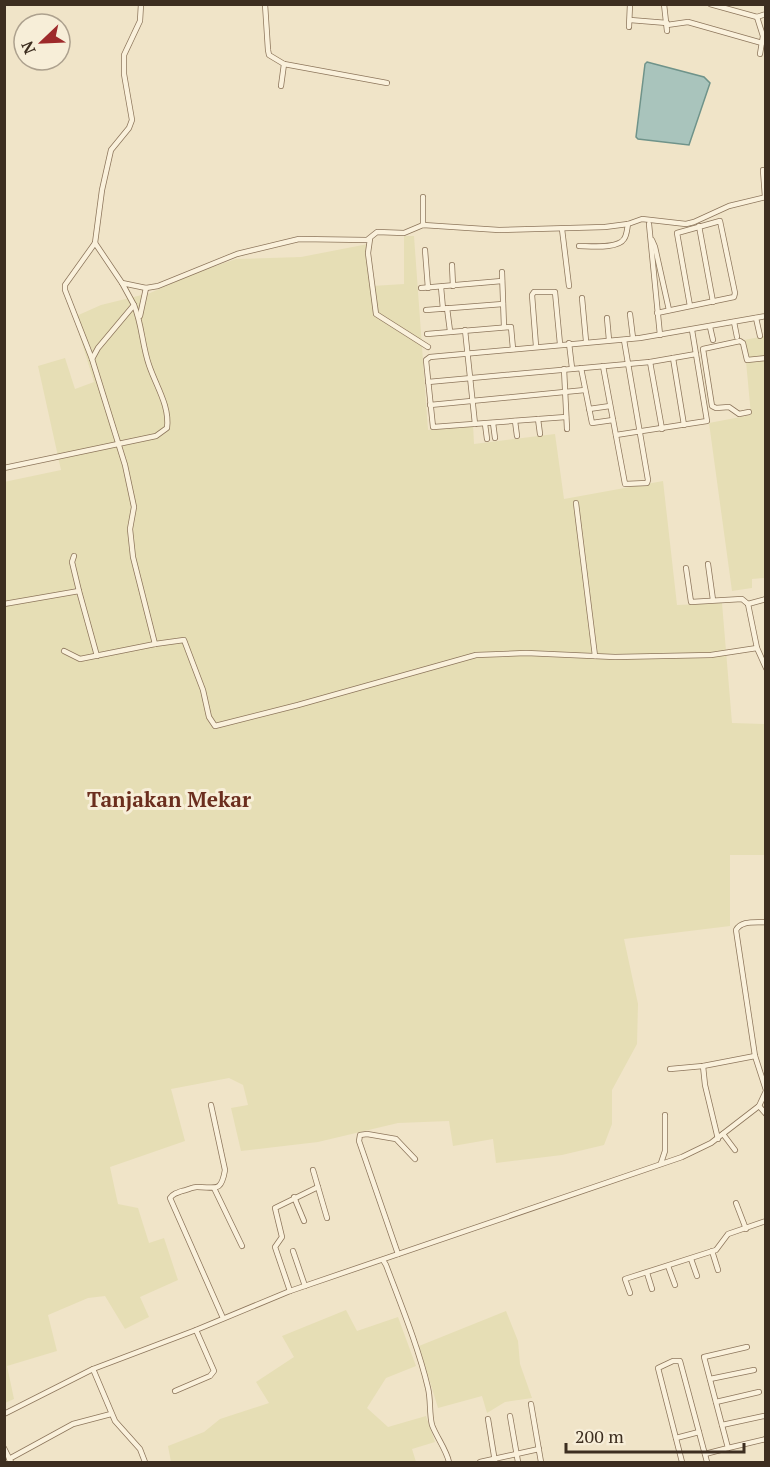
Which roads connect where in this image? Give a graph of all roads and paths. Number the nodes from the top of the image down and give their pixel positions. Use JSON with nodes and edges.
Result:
{"nodes":[{"id":1,"x":141,"y":4,"type":"edge"},
{"id":2,"x":265,"y":4,"type":"edge"},
{"id":3,"x":630,"y":4,"type":"edge"},
{"id":4,"x":664,"y":4,"type":"edge"},
{"id":5,"x":710,"y":4,"type":"edge"},
{"id":6,"x":765,"y":12,"type":"edge"},
{"id":7,"x":758,"y":17,"type":"junction"},
{"id":8,"x":630,"y":20,"type":"junction"},
{"id":9,"x":667,"y":26,"type":"junction"},
{"id":10,"x":629,"y":27,"type":"dead end"},
{"id":11,"x":762,"y":43,"type":"junction"},
{"id":12,"x":760,"y":54,"type":"dead end"},
{"id":13,"x":284,"y":64,"type":"junction"},
{"id":14,"x":387,"y":83,"type":"dead end"},
{"id":15,"x":281,"y":86,"type":"dead end"},
{"id":16,"x":763,"y":170,"type":"dead end"},
{"id":17,"x":423,"y":197,"type":"dead end"},
{"id":18,"x":765,"y":197,"type":"edge"},
{"id":19,"x":628,"y":224,"type":"junction"},
{"id":20,"x":649,"y":224,"type":"dead end"},
{"id":21,"x":423,"y":225,"type":"junction"},
{"id":22,"x":699,"y":226,"type":"junction"},
{"id":23,"x":562,"y":229,"type":"junction"},
{"id":24,"x":650,"y":237,"type":"junction"},
{"id":25,"x":370,"y":239,"type":"junction"},
{"id":26,"x":95,"y":243,"type":"junction"},
{"id":27,"x":579,"y":246,"type":"dead end"},
{"id":28,"x":425,"y":250,"type":"dead end"},
{"id":29,"x":452,"y":265,"type":"dead end"},
{"id":30,"x":502,"y":272,"type":"dead end"},
{"id":31,"x":502,"y":281,"type":"junction"},
{"id":32,"x":123,"y":283,"type":"junction"},
{"id":33,"x":453,"y":285,"type":"junction"},
{"id":34,"x":569,"y":286,"type":"dead end"},
{"id":35,"x":441,"y":287,"type":"junction"},
{"id":36,"x":146,"y":288,"type":"junction"},
{"id":37,"x":421,"y":288,"type":"dead end"},
{"id":38,"x":428,"y":288,"type":"junction"},
{"id":39,"x":582,"y":298,"type":"dead end"},
{"id":40,"x":713,"y":302,"type":"junction"},
{"id":41,"x":503,"y":304,"type":"junction"},
{"id":42,"x":134,"y":305,"type":"junction"},
{"id":43,"x":690,"y":306,"type":"junction"},
{"id":44,"x":445,"y":309,"type":"junction"},
{"id":45,"x":426,"y":310,"type":"dead end"},
{"id":46,"x":669,"y":310,"type":"junction"},
{"id":47,"x":657,"y":313,"type":"junction"},
{"id":48,"x":630,"y":314,"type":"dead end"},
{"id":49,"x":765,"y":316,"type":"edge"},
{"id":50,"x":608,"y":318,"type":"dead end"},
{"id":51,"x":756,"y":318,"type":"junction"},
{"id":52,"x":139,"y":319,"type":"junction"},
{"id":53,"x":734,"y":322,"type":"junction"},
{"id":54,"x":504,"y":327,"type":"junction"},
{"id":55,"x":710,"y":327,"type":"junction"},
{"id":56,"x":465,"y":330,"type":"junction"},
{"id":57,"x":692,"y":330,"type":"junction"},
{"id":58,"x":450,"y":331,"type":"junction"},
{"id":59,"x":427,"y":334,"type":"dead end"},
{"id":60,"x":660,"y":335,"type":"junction"},
{"id":61,"x":760,"y":336,"type":"dead end"},
{"id":62,"x":633,"y":338,"type":"junction"},
{"id":63,"x":737,"y":338,"type":"dead end"},
{"id":64,"x":609,"y":340,"type":"junction"},
{"id":65,"x":624,"y":340,"type":"junction"},
{"id":66,"x":713,"y":340,"type":"dead end"},
{"id":67,"x":586,"y":341,"type":"junction"},
{"id":68,"x":569,"y":343,"type":"junction"},
{"id":69,"x":560,"y":344,"type":"junction"},
{"id":70,"x":536,"y":346,"type":"junction"},
{"id":71,"x":428,"y":347,"type":"dead end"},
{"id":72,"x":513,"y":349,"type":"junction"},
{"id":73,"x":468,"y":353,"type":"junction"},
{"id":74,"x":696,"y":354,"type":"junction"},
{"id":75,"x":673,"y":358,"type":"junction"},
{"id":76,"x":765,"y":358,"type":"edge"},
{"id":77,"x":92,"y":359,"type":"junction"},
{"id":78,"x":650,"y":362,"type":"junction"},
{"id":79,"x":627,"y":364,"type":"junction"},
{"id":80,"x":603,"y":366,"type":"junction"},
{"id":81,"x":572,"y":368,"type":"junction"},
{"id":82,"x":581,"y":368,"type":"junction"},
{"id":83,"x":564,"y":369,"type":"junction"},
{"id":84,"x":470,"y":378,"type":"junction"},
{"id":85,"x":428,"y":382,"type":"junction"},
{"id":86,"x":585,"y":390,"type":"junction"},
{"id":87,"x":565,"y":393,"type":"junction"},
{"id":88,"x":472,"y":402,"type":"junction"},
{"id":89,"x":430,"y":405,"type":"junction"},
{"id":90,"x":610,"y":406,"type":"junction"},
{"id":91,"x":589,"y":409,"type":"junction"},
{"id":92,"x":749,"y":412,"type":"dead end"},
{"id":93,"x":566,"y":417,"type":"junction"},
{"id":94,"x":538,"y":419,"type":"junction"},
{"id":95,"x":613,"y":420,"type":"junction"},
{"id":96,"x":515,"y":421,"type":"junction"},
{"id":97,"x":493,"y":423,"type":"junction"},
{"id":98,"x":475,"y":424,"type":"junction"},
{"id":99,"x":485,"y":424,"type":"junction"},
{"id":100,"x":684,"y":425,"type":"junction"},
{"id":101,"x":567,"y":429,"type":"dead end"},
{"id":102,"x":662,"y":429,"type":"junction"},
{"id":103,"x":639,"y":432,"type":"junction"},
{"id":104,"x":540,"y":434,"type":"dead end"},
{"id":105,"x":616,"y":435,"type":"junction"},
{"id":106,"x":517,"y":436,"type":"dead end"},
{"id":107,"x":495,"y":438,"type":"dead end"},
{"id":108,"x":487,"y":439,"type":"dead end"},
{"id":109,"x":117,"y":444,"type":"junction"},
{"id":110,"x":4,"y":468,"type":"edge"},
{"id":111,"x":576,"y":503,"type":"dead end"},
{"id":112,"x":74,"y":556,"type":"dead end"},
{"id":113,"x":708,"y":564,"type":"dead end"},
{"id":114,"x":686,"y":568,"type":"dead end"},
{"id":115,"x":80,"y":591,"type":"junction"},
{"id":116,"x":765,"y":599,"type":"edge"},
{"id":117,"x":713,"y":600,"type":"junction"},
{"id":118,"x":4,"y":604,"type":"edge"},
{"id":119,"x":748,"y":604,"type":"junction"},
{"id":120,"x":155,"y":644,"type":"junction"},
{"id":121,"x":757,"y":648,"type":"junction"},
{"id":122,"x":64,"y":651,"type":"dead end"},
{"id":123,"x":98,"y":656,"type":"junction"},
{"id":124,"x":595,"y":656,"type":"junction"},
{"id":125,"x":765,"y":668,"type":"edge"},
{"id":126,"x":765,"y":922,"type":"edge"},
{"id":127,"x":755,"y":1056,"type":"junction"},
{"id":128,"x":703,"y":1066,"type":"junction"},
{"id":129,"x":669,"y":1069,"type":"dead end"},
{"id":130,"x":765,"y":1090,"type":"edge"},
{"id":131,"x":211,"y":1105,"type":"dead end"},
{"id":132,"x":759,"y":1107,"type":"junction"},
{"id":133,"x":765,"y":1114,"type":"edge"},
{"id":134,"x":665,"y":1115,"type":"dead end"},
{"id":135,"x":723,"y":1134,"type":"junction"},
{"id":136,"x":718,"y":1139,"type":"junction"},
{"id":137,"x":735,"y":1150,"type":"dead end"},
{"id":138,"x":415,"y":1159,"type":"dead end"},
{"id":139,"x":661,"y":1163,"type":"junction"},
{"id":140,"x":313,"y":1170,"type":"dead end"},
{"id":141,"x":318,"y":1187,"type":"junction"},
{"id":142,"x":214,"y":1188,"type":"junction"},
{"id":143,"x":294,"y":1197,"type":"junction"},
{"id":144,"x":736,"y":1203,"type":"dead end"},
{"id":145,"x":327,"y":1218,"type":"dead end"},
{"id":146,"x":304,"y":1221,"type":"dead end"},
{"id":147,"x":765,"y":1221,"type":"edge"},
{"id":148,"x":746,"y":1228,"type":"junction"},
{"id":149,"x":242,"y":1246,"type":"dead end"},
{"id":150,"x":293,"y":1251,"type":"dead end"},
{"id":151,"x":712,"y":1251,"type":"junction"},
{"id":152,"x":398,"y":1254,"type":"junction"},
{"id":153,"x":691,"y":1259,"type":"junction"},
{"id":154,"x":382,"y":1260,"type":"junction"},
{"id":155,"x":668,"y":1266,"type":"junction"},
{"id":156,"x":718,"y":1270,"type":"dead end"},
{"id":157,"x":646,"y":1273,"type":"junction"},
{"id":158,"x":697,"y":1276,"type":"dead end"},
{"id":159,"x":675,"y":1284,"type":"dead end"},
{"id":160,"x":305,"y":1286,"type":"junction"},
{"id":161,"x":652,"y":1289,"type":"dead end"},
{"id":162,"x":290,"y":1291,"type":"junction"},
{"id":163,"x":630,"y":1293,"type":"dead end"},
{"id":164,"x":223,"y":1318,"type":"junction"},
{"id":165,"x":196,"y":1330,"type":"junction"},
{"id":166,"x":747,"y":1347,"type":"dead end"},
{"id":167,"x":93,"y":1369,"type":"junction"},
{"id":168,"x":754,"y":1370,"type":"dead end"},
{"id":169,"x":710,"y":1379,"type":"junction"},
{"id":170,"x":176,"y":1390,"type":"dead end"},
{"id":171,"x":759,"y":1392,"type":"dead end"},
{"id":172,"x":716,"y":1402,"type":"junction"},
{"id":173,"x":531,"y":1404,"type":"dead end"},
{"id":174,"x":4,"y":1414,"type":"edge"},
{"id":175,"x":111,"y":1414,"type":"junction"},
{"id":176,"x":510,"y":1416,"type":"dead end"},
{"id":177,"x":764,"y":1416,"type":"edge"},
{"id":178,"x":488,"y":1419,"type":"dead end"},
{"id":179,"x":722,"y":1425,"type":"junction"},
{"id":180,"x":699,"y":1432,"type":"junction"},
{"id":181,"x":676,"y":1438,"type":"junction"},
{"id":182,"x":765,"y":1439,"type":"edge"},
{"id":183,"x":4,"y":1448,"type":"edge"},
{"id":184,"x":728,"y":1448,"type":"junction"},
{"id":185,"x":539,"y":1449,"type":"junction"},
{"id":186,"x":517,"y":1454,"type":"junction"},
{"id":187,"x":705,"y":1454,"type":"junction"},
{"id":188,"x":10,"y":1461,"type":"edge"},
{"id":189,"x":495,"y":1461,"type":"edge"},
{"id":190,"x":145,"y":1462,"type":"edge"},
{"id":191,"x":449,"y":1462,"type":"edge"},
{"id":192,"x":480,"y":1462,"type":"edge"},
{"id":193,"x":518,"y":1462,"type":"edge"},
{"id":194,"x":542,"y":1462,"type":"edge"},
{"id":195,"x":682,"y":1462,"type":"edge"},
{"id":196,"x":707,"y":1462,"type":"edge"}],
"edges":[{"from":1,"to":26,"type":"street"},
{"from":2,"to":13,"type":"street"},
{"from":3,"to":8,"type":"street"},
{"from":4,"to":9,"type":"street"},
{"from":5,"to":7,"type":"street"},
{"from":6,"to":7,"type":"street"},
{"from":7,"to":11,"type":"street"},
{"from":8,"to":9,"type":"street"},
{"from":8,"to":10,"type":"street"},
{"from":9,"to":11,"type":"street"},
{"from":11,"to":12,"type":"street"},
{"from":13,"to":14,"type":"street"},
{"from":13,"to":15,"type":"street"},
{"from":16,"to":18,"type":"street"},
{"from":17,"to":21,"type":"street"},
{"from":18,"to":19,"type":"street"},
{"from":19,"to":23,"type":"street"},
{"from":19,"to":27,"type":"street"},
{"from":20,"to":24,"type":"street"},
{"from":21,"to":23,"type":"street"},
{"from":21,"to":25,"type":"street"},
{"from":22,"to":40,"type":"street"},
{"from":22,"to":40,"type":"street"},
{"from":22,"to":43,"type":"street"},
{"from":23,"to":34,"type":"street"},
{"from":24,"to":46,"type":"street"},
{"from":24,"to":47,"type":"street"},
{"from":25,"to":36,"type":"street"},
{"from":25,"to":71,"type":"street"},
{"from":26,"to":32,"type":"street"},
{"from":26,"to":77,"type":"street"},
{"from":28,"to":38,"type":"street"},
{"from":29,"to":33,"type":"street"},
{"from":30,"to":31,"type":"street"},
{"from":31,"to":33,"type":"street"},
{"from":31,"to":41,"type":"street"},
{"from":32,"to":36,"type":"street"},
{"from":32,"to":42,"type":"street"},
{"from":33,"to":35,"type":"street"},
{"from":35,"to":38,"type":"street"},
{"from":35,"to":44,"type":"street"},
{"from":36,"to":52,"type":"street"},
{"from":37,"to":38,"type":"street"},
{"from":39,"to":67,"type":"street"},
{"from":40,"to":43,"type":"street"},
{"from":41,"to":44,"type":"street"},
{"from":41,"to":54,"type":"street"},
{"from":42,"to":52,"type":"street"},
{"from":42,"to":77,"type":"street"},
{"from":43,"to":46,"type":"street"},
{"from":44,"to":45,"type":"street"},
{"from":44,"to":58,"type":"street"},
{"from":46,"to":47,"type":"street"},
{"from":47,"to":60,"type":"street"},
{"from":48,"to":62,"type":"street"},
{"from":49,"to":51,"type":"street"},
{"from":50,"to":64,"type":"street"},
{"from":51,"to":53,"type":"street"},
{"from":51,"to":61,"type":"street"},
{"from":52,"to":109,"type":"street"},
{"from":53,"to":55,"type":"street"},
{"from":53,"to":63,"type":"street"},
{"from":54,"to":56,"type":"street"},
{"from":54,"to":72,"type":"street"},
{"from":55,"to":57,"type":"street"},
{"from":55,"to":66,"type":"street"},
{"from":56,"to":58,"type":"street"},
{"from":56,"to":73,"type":"street"},
{"from":57,"to":60,"type":"street"},
{"from":57,"to":74,"type":"street"},
{"from":58,"to":59,"type":"street"},
{"from":60,"to":62,"type":"street"},
{"from":62,"to":65,"type":"street"},
{"from":64,"to":65,"type":"street"},
{"from":64,"to":67,"type":"street"},
{"from":65,"to":79,"type":"street"},
{"from":67,"to":68,"type":"street"},
{"from":68,"to":69,"type":"street"},
{"from":68,"to":81,"type":"street"},
{"from":69,"to":70,"type":"street"},
{"from":69,"to":70,"type":"street"},
{"from":70,"to":72,"type":"street"},
{"from":72,"to":73,"type":"street"},
{"from":73,"to":84,"type":"street"},
{"from":73,"to":85,"type":"street"},
{"from":74,"to":75,"type":"street"},
{"from":74,"to":100,"type":"street"},
{"from":75,"to":78,"type":"street"},
{"from":75,"to":100,"type":"street"},
{"from":76,"to":92,"type":"street"},
{"from":77,"to":109,"type":"street"},
{"from":78,"to":79,"type":"street"},
{"from":78,"to":102,"type":"street"},
{"from":79,"to":80,"type":"street"},
{"from":79,"to":103,"type":"street"},
{"from":80,"to":82,"type":"street"},
{"from":80,"to":90,"type":"street"},
{"from":81,"to":82,"type":"street"},
{"from":81,"to":83,"type":"street"},
{"from":82,"to":86,"type":"street"},
{"from":83,"to":84,"type":"street"},
{"from":83,"to":87,"type":"street"},
{"from":84,"to":85,"type":"street"},
{"from":84,"to":88,"type":"street"},
{"from":85,"to":89,"type":"street"},
{"from":86,"to":87,"type":"street"},
{"from":86,"to":91,"type":"street"},
{"from":87,"to":88,"type":"street"},
{"from":87,"to":93,"type":"street"},
{"from":88,"to":89,"type":"street"},
{"from":88,"to":98,"type":"street"},
{"from":89,"to":98,"type":"street"},
{"from":90,"to":91,"type":"street"},
{"from":90,"to":95,"type":"street"},
{"from":91,"to":95,"type":"street"},
{"from":93,"to":94,"type":"street"},
{"from":93,"to":101,"type":"street"},
{"from":94,"to":96,"type":"street"},
{"from":94,"to":104,"type":"street"},
{"from":95,"to":105,"type":"street"},
{"from":96,"to":97,"type":"street"},
{"from":96,"to":106,"type":"street"},
{"from":97,"to":99,"type":"street"},
{"from":97,"to":107,"type":"street"},
{"from":98,"to":99,"type":"street"},
{"from":99,"to":108,"type":"street"},
{"from":100,"to":102,"type":"street"},
{"from":102,"to":103,"type":"street"},
{"from":103,"to":105,"type":"street"},
{"from":103,"to":105,"type":"street"},
{"from":109,"to":110,"type":"street"},
{"from":109,"to":120,"type":"street"},
{"from":111,"to":124,"type":"street"},
{"from":112,"to":115,"type":"street"},
{"from":113,"to":117,"type":"street"},
{"from":114,"to":117,"type":"street"},
{"from":115,"to":118,"type":"street"},
{"from":115,"to":123,"type":"street"},
{"from":116,"to":119,"type":"street"},
{"from":117,"to":119,"type":"street"},
{"from":119,"to":121,"type":"street"},
{"from":120,"to":123,"type":"street"},
{"from":120,"to":124,"type":"street"},
{"from":121,"to":124,"type":"street"},
{"from":121,"to":125,"type":"street"},
{"from":122,"to":123,"type":"street"},
{"from":126,"to":127,"type":"street"},
{"from":127,"to":128,"type":"street"},
{"from":127,"to":130,"type":"street"},
{"from":128,"to":129,"type":"street"},
{"from":128,"to":136,"type":"street"},
{"from":130,"to":132,"type":"street"},
{"from":131,"to":142,"type":"street"},
{"from":132,"to":133,"type":"street"},
{"from":132,"to":135,"type":"street"},
{"from":134,"to":139,"type":"street"},
{"from":135,"to":136,"type":"street"},
{"from":135,"to":137,"type":"street"},
{"from":136,"to":139,"type":"street"},
{"from":138,"to":152,"type":"street"},
{"from":139,"to":152,"type":"street"},
{"from":140,"to":141,"type":"street"},
{"from":141,"to":143,"type":"street"},
{"from":141,"to":145,"type":"street"},
{"from":142,"to":149,"type":"street"},
{"from":142,"to":164,"type":"street"},
{"from":143,"to":146,"type":"street"},
{"from":143,"to":162,"type":"street"},
{"from":144,"to":148,"type":"street"},
{"from":147,"to":148,"type":"street"},
{"from":148,"to":151,"type":"street"},
{"from":150,"to":160,"type":"street"},
{"from":151,"to":153,"type":"street"},
{"from":151,"to":156,"type":"street"},
{"from":152,"to":154,"type":"street"},
{"from":153,"to":155,"type":"street"},
{"from":153,"to":158,"type":"street"},
{"from":154,"to":160,"type":"street"},
{"from":154,"to":191,"type":"street"},
{"from":155,"to":157,"type":"street"},
{"from":155,"to":159,"type":"street"},
{"from":157,"to":161,"type":"street"},
{"from":157,"to":163,"type":"street"},
{"from":160,"to":162,"type":"street"},
{"from":162,"to":164,"type":"street"},
{"from":164,"to":165,"type":"street"},
{"from":165,"to":167,"type":"street"},
{"from":165,"to":170,"type":"street"},
{"from":166,"to":169,"type":"street"},
{"from":167,"to":174,"type":"street"},
{"from":167,"to":175,"type":"street"},
{"from":168,"to":169,"type":"street"},
{"from":169,"to":172,"type":"street"},
{"from":171,"to":172,"type":"street"},
{"from":172,"to":179,"type":"street"},
{"from":173,"to":185,"type":"street"},
{"from":175,"to":188,"type":"street"},
{"from":175,"to":190,"type":"street"},
{"from":176,"to":186,"type":"street"},
{"from":177,"to":179,"type":"street"},
{"from":178,"to":189,"type":"street"},
{"from":179,"to":184,"type":"street"},
{"from":180,"to":181,"type":"street"},
{"from":180,"to":181,"type":"street"},
{"from":180,"to":187,"type":"street"},
{"from":181,"to":195,"type":"street"},
{"from":182,"to":184,"type":"street"},
{"from":183,"to":188,"type":"street"},
{"from":184,"to":187,"type":"street"},
{"from":185,"to":186,"type":"street"},
{"from":185,"to":194,"type":"street"},
{"from":186,"to":189,"type":"street"},
{"from":186,"to":193,"type":"street"},
{"from":187,"to":196,"type":"street"},
{"from":189,"to":192,"type":"street"}]}
